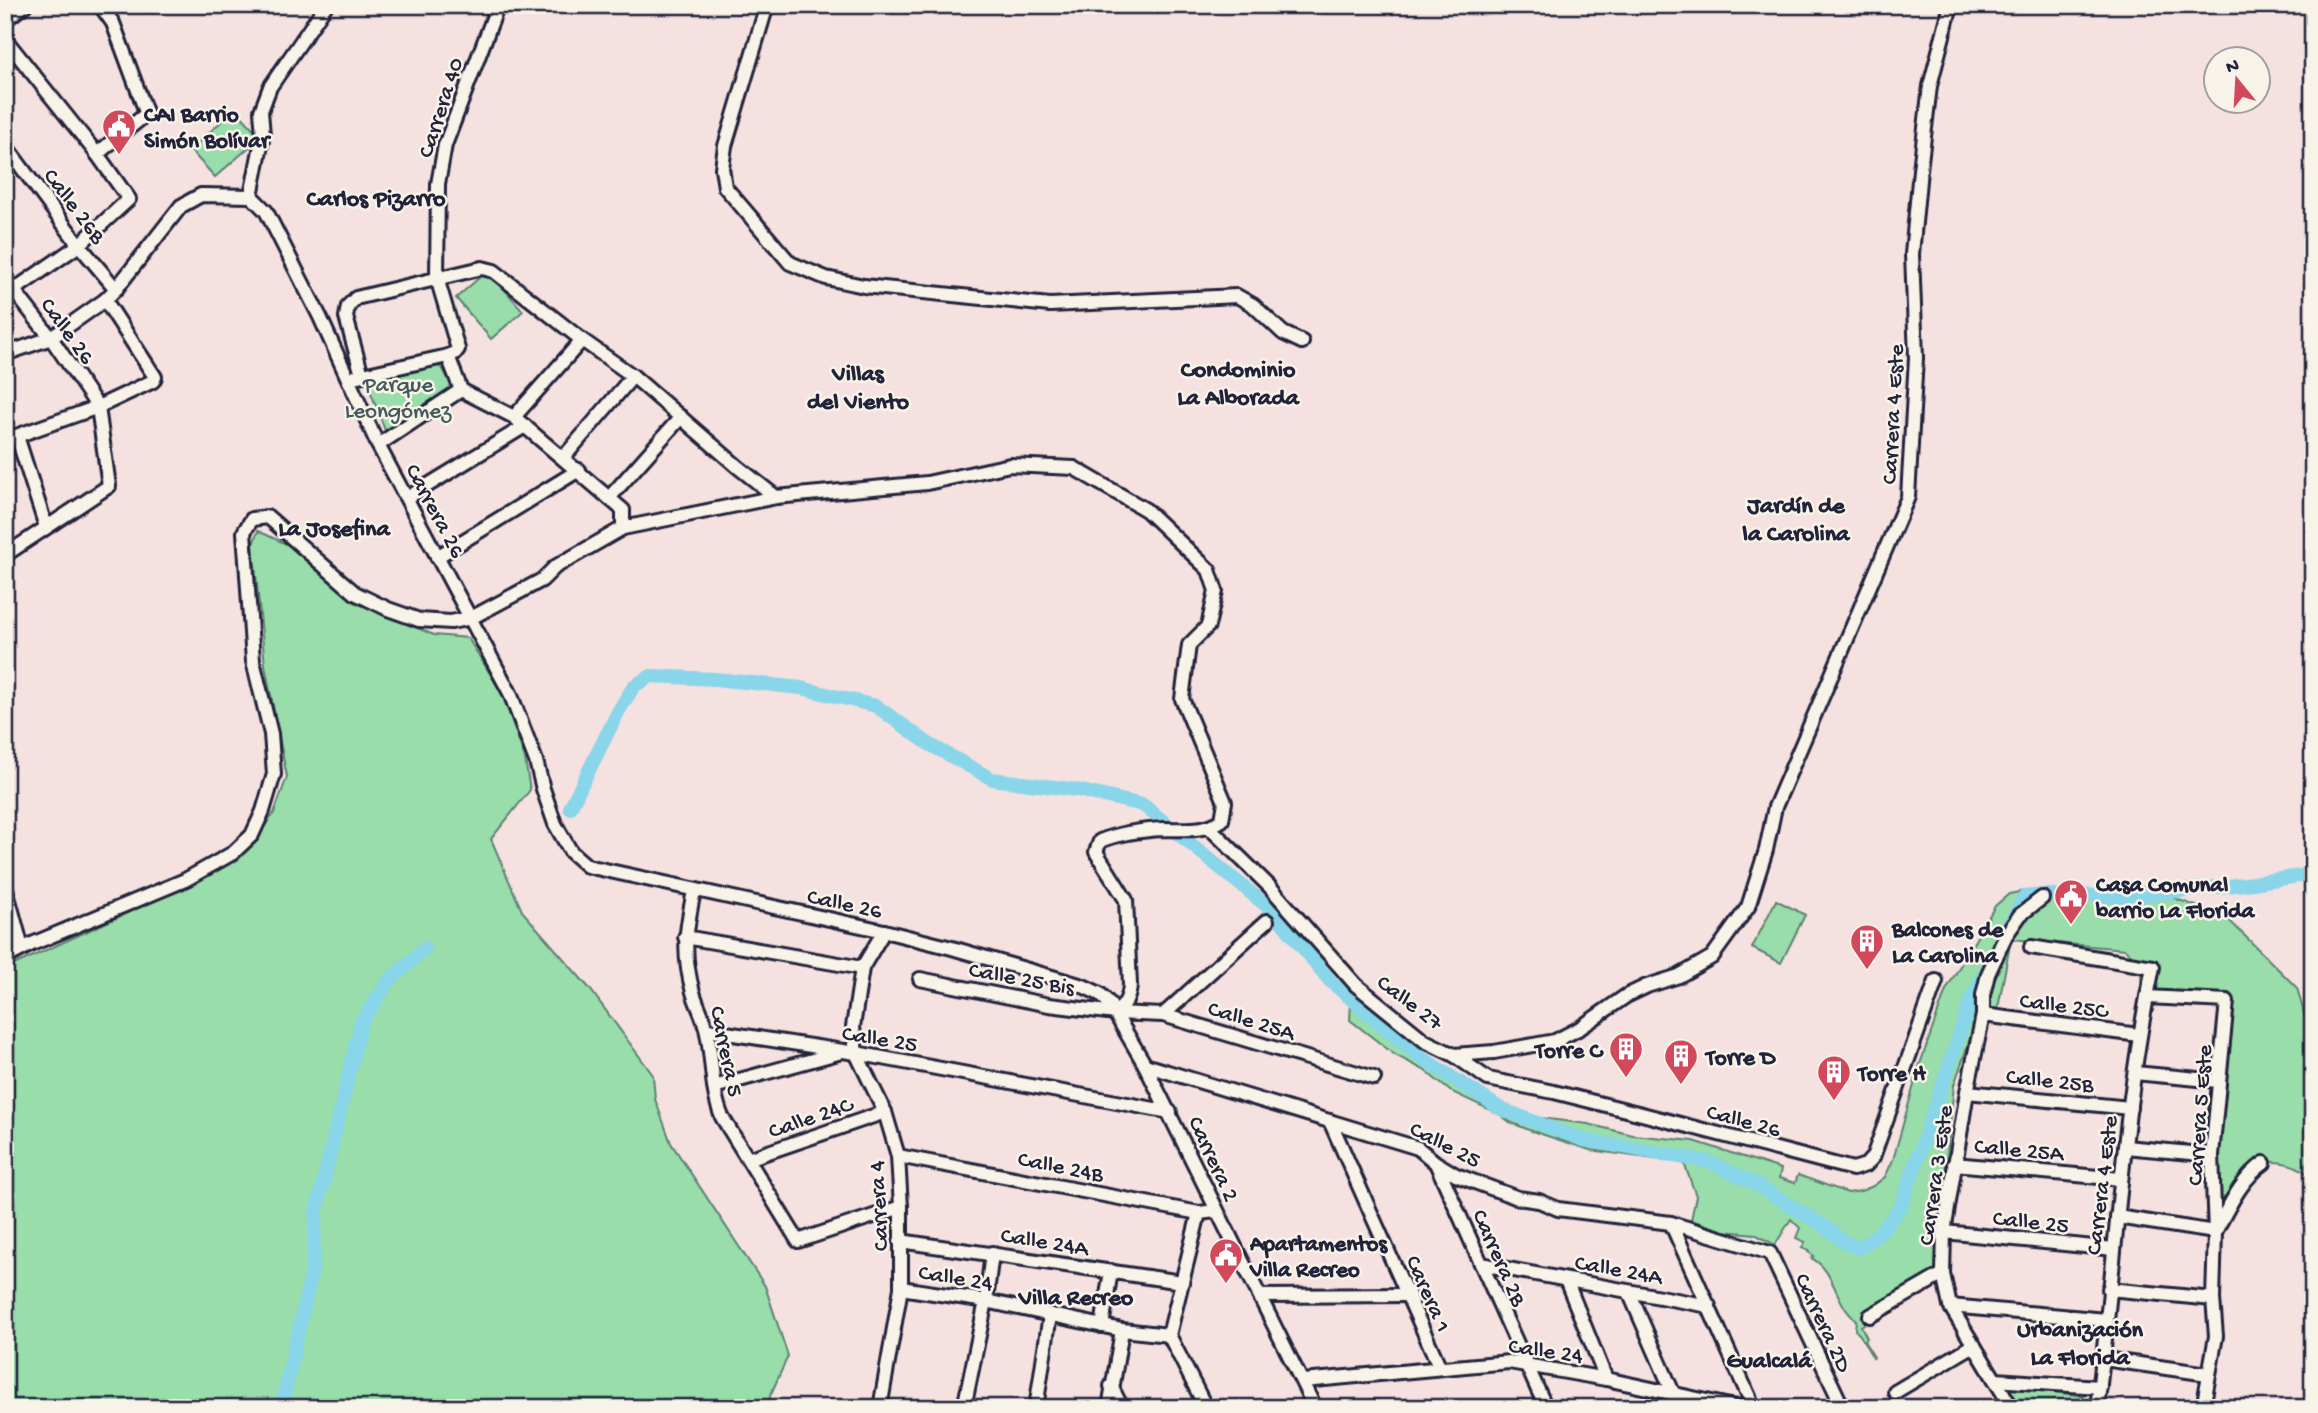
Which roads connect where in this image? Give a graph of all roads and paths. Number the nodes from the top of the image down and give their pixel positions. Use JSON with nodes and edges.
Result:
{"nodes":[{"id":1,"x":24,"y":5,"type":"edge"},
{"id":2,"x":100,"y":5,"type":"edge"},
{"id":3,"x":326,"y":5,"type":"edge"},
{"id":4,"x":498,"y":5,"type":"edge"},
{"id":5,"x":767,"y":5,"type":"edge"},
{"id":6,"x":1951,"y":5,"type":"edge"},
{"id":7,"x":5,"y":20,"type":"edge"},
{"id":8,"x":5,"y":39,"type":"edge"},
{"id":9,"x":5,"y":145,"type":"edge"},
{"id":10,"x":97,"y":154,"type":"junction"},
{"id":11,"x":251,"y":196,"type":"junction"},
{"id":12,"x":79,"y":245,"type":"junction"},
{"id":13,"x":437,"y":278,"type":"junction"},
{"id":14,"x":5,"y":279,"type":"edge"},
{"id":15,"x":116,"y":289,"type":"junction"},
{"id":16,"x":14,"y":290,"type":"junction"},
{"id":17,"x":105,"y":300,"type":"junction"},
{"id":18,"x":51,"y":338,"type":"junction"},
{"id":19,"x":582,"y":340,"type":"junction"},
{"id":20,"x":1302,"y":342,"type":"dead end"},
{"id":21,"x":453,"y":353,"type":"junction"},
{"id":22,"x":5,"y":354,"type":"edge"},
{"id":23,"x":362,"y":375,"type":"junction"},
{"id":24,"x":633,"y":376,"type":"junction"},
{"id":25,"x":347,"y":379,"type":"junction"},
{"id":26,"x":461,"y":390,"type":"junction"},
{"id":27,"x":98,"y":407,"type":"junction"},
{"id":28,"x":514,"y":417,"type":"junction"},
{"id":29,"x":681,"y":417,"type":"junction"},
{"id":30,"x":525,"y":426,"type":"junction"},
{"id":31,"x":11,"y":438,"type":"edge"},
{"id":32,"x":378,"y":445,"type":"junction"},
{"id":33,"x":564,"y":457,"type":"junction"},
{"id":34,"x":579,"y":470,"type":"junction"},
{"id":35,"x":776,"y":497,"type":"junction"},
{"id":36,"x":407,"y":498,"type":"junction"},
{"id":37,"x":609,"y":498,"type":"junction"},
{"id":38,"x":46,"y":527,"type":"junction"},
{"id":39,"x":623,"y":528,"type":"junction"},
{"id":40,"x":5,"y":555,"type":"edge"},
{"id":41,"x":437,"y":557,"type":"junction"},
{"id":42,"x":471,"y":618,"type":"junction"},
{"id":43,"x":1204,"y":829,"type":"junction"},
{"id":44,"x":570,"y":852,"type":"joint"},
{"id":45,"x":5,"y":885,"type":"edge"},
{"id":46,"x":694,"y":891,"type":"junction"},
{"id":47,"x":2042,"y":898,"type":"dead end"},
{"id":48,"x":1267,"y":921,"type":"dead end"},
{"id":49,"x":884,"y":932,"type":"junction"},
{"id":50,"x":685,"y":937,"type":"junction"},
{"id":51,"x":2031,"y":947,"type":"dead end"},
{"id":52,"x":22,"y":948,"type":"junction"},
{"id":53,"x":5,"y":958,"type":"edge"},
{"id":54,"x":862,"y":968,"type":"junction"},
{"id":55,"x":1679,"y":976,"type":"joint"},
{"id":56,"x":920,"y":979,"type":"dead end"},
{"id":57,"x":1936,"y":981,"type":"dead end"},
{"id":58,"x":2147,"y":997,"type":"junction"},
{"id":59,"x":1113,"y":1008,"type":"junction"},
{"id":60,"x":1163,"y":1015,"type":"junction"},
{"id":61,"x":1983,"y":1015,"type":"junction"},
{"id":62,"x":707,"y":1030,"type":"junction"},
{"id":63,"x":2139,"y":1035,"type":"junction"},
{"id":64,"x":842,"y":1052,"type":"junction"},
{"id":65,"x":856,"y":1053,"type":"junction"},
{"id":66,"x":1454,"y":1055,"type":"junction"},
{"id":67,"x":1145,"y":1065,"type":"junction"},
{"id":68,"x":2135,"y":1073,"type":"junction"},
{"id":69,"x":1374,"y":1078,"type":"dead end"},
{"id":70,"x":2219,"y":1081,"type":"junction"},
{"id":71,"x":714,"y":1087,"type":"junction"},
{"id":72,"x":1967,"y":1092,"type":"junction"},
{"id":73,"x":2130,"y":1108,"type":"junction"},
{"id":74,"x":885,"y":1112,"type":"junction"},
{"id":75,"x":1170,"y":1112,"type":"junction"},
{"id":76,"x":1330,"y":1121,"type":"junction"},
{"id":77,"x":2125,"y":1147,"type":"junction"},
{"id":78,"x":898,"y":1156,"type":"junction"},
{"id":79,"x":2212,"y":1156,"type":"junction"},
{"id":80,"x":748,"y":1159,"type":"junction"},
{"id":81,"x":1436,"y":1163,"type":"junction"},
{"id":82,"x":2264,"y":1163,"type":"dead end"},
{"id":83,"x":1954,"y":1164,"type":"junction"},
{"id":84,"x":2121,"y":1179,"type":"junction"},
{"id":85,"x":901,"y":1207,"type":"junction"},
{"id":86,"x":1216,"y":1211,"type":"junction"},
{"id":87,"x":1199,"y":1213,"type":"junction"},
{"id":88,"x":2117,"y":1217,"type":"junction"},
{"id":89,"x":1671,"y":1223,"type":"junction"},
{"id":90,"x":1944,"y":1232,"type":"junction"},
{"id":91,"x":2215,"y":1232,"type":"junction"},
{"id":92,"x":901,"y":1241,"type":"junction"},
{"id":93,"x":2114,"y":1249,"type":"junction"},
{"id":94,"x":992,"y":1253,"type":"junction"},
{"id":95,"x":1770,"y":1253,"type":"joint"},
{"id":96,"x":1481,"y":1264,"type":"junction"},
{"id":97,"x":1111,"y":1271,"type":"junction"},
{"id":98,"x":1942,"y":1274,"type":"junction"},
{"id":99,"x":1566,"y":1280,"type":"junction"},
{"id":100,"x":1182,"y":1282,"type":"junction"},
{"id":101,"x":901,"y":1288,"type":"junction"},
{"id":102,"x":2109,"y":1289,"type":"junction"},
{"id":103,"x":1629,"y":1292,"type":"junction"},
{"id":104,"x":1259,"y":1296,"type":"junction"},
{"id":105,"x":1409,"y":1296,"type":"junction"},
{"id":106,"x":2213,"y":1300,"type":"junction"},
{"id":107,"x":986,"y":1301,"type":"junction"},
{"id":108,"x":1709,"y":1306,"type":"junction"},
{"id":109,"x":1950,"y":1306,"type":"junction"},
{"id":110,"x":1050,"y":1315,"type":"junction"},
{"id":111,"x":1870,"y":1316,"type":"dead end"},
{"id":112,"x":2106,"y":1320,"type":"junction"},
{"id":113,"x":1102,"y":1326,"type":"junction"},
{"id":114,"x":1122,"y":1330,"type":"junction"},
{"id":115,"x":1169,"y":1335,"type":"junction"},
{"id":116,"x":1974,"y":1345,"type":"junction"},
{"id":117,"x":2104,"y":1360,"type":"junction"},
{"id":118,"x":1527,"y":1365,"type":"junction"},
{"id":119,"x":1440,"y":1368,"type":"junction"},
{"id":120,"x":2208,"y":1374,"type":"junction"},
{"id":121,"x":1606,"y":1379,"type":"junction"},
{"id":122,"x":1995,"y":1380,"type":"junction"},
{"id":123,"x":1303,"y":1381,"type":"junction"},
{"id":124,"x":1111,"y":1386,"type":"junction"},
{"id":125,"x":2100,"y":1387,"type":"junction"},
{"id":126,"x":1895,"y":1392,"type":"dead end"},
{"id":127,"x":1674,"y":1395,"type":"junction"},
{"id":128,"x":880,"y":1408,"type":"edge"},
{"id":129,"x":964,"y":1408,"type":"edge"},
{"id":130,"x":1036,"y":1408,"type":"edge"},
{"id":131,"x":1109,"y":1408,"type":"edge"},
{"id":132,"x":1122,"y":1408,"type":"edge"},
{"id":133,"x":1206,"y":1408,"type":"edge"},
{"id":134,"x":1315,"y":1408,"type":"edge"},
{"id":135,"x":1546,"y":1408,"type":"edge"},
{"id":136,"x":1739,"y":1408,"type":"edge"},
{"id":137,"x":1754,"y":1408,"type":"edge"},
{"id":138,"x":1843,"y":1408,"type":"edge"},
{"id":139,"x":2012,"y":1408,"type":"edge"},
{"id":140,"x":2097,"y":1408,"type":"edge"},
{"id":141,"x":2203,"y":1408,"type":"edge"}],
"edges":[{"from":1,"to":7,"type":"street"},
{"from":2,"to":10,"type":"street"},
{"from":3,"to":11,"type":"street"},
{"from":4,"to":13,"type":"street","name":"Carrera 40"},
{"from":5,"to":20,"type":"street"},
{"from":6,"to":55,"type":"street","name":"Carrera 4 Este"},
{"from":8,"to":10,"type":"street"},
{"from":9,"to":12,"type":"street","name":"Calle 26B"},
{"from":10,"to":12,"type":"street"},
{"from":11,"to":15,"type":"street"},
{"from":11,"to":25,"type":"street","name":"Carrera 26"},
{"from":12,"to":15,"type":"street","name":"Calle 26B"},
{"from":12,"to":16,"type":"street"},
{"from":13,"to":19,"type":"street"},
{"from":13,"to":21,"type":"street","name":"Carrera 40"},
{"from":13,"to":23,"type":"street"},
{"from":14,"to":16,"type":"street","name":"Calle 26"},
{"from":15,"to":17,"type":"street"},
{"from":16,"to":18,"type":"street","name":"Calle 26"},
{"from":17,"to":18,"type":"street"},
{"from":17,"to":27,"type":"street"},
{"from":18,"to":22,"type":"street"},
{"from":18,"to":27,"type":"street","name":"Calle 26"},
{"from":19,"to":24,"type":"street"},
{"from":19,"to":28,"type":"street"},
{"from":21,"to":23,"type":"street"},
{"from":21,"to":26,"type":"street","name":"Carrera 40"},
{"from":23,"to":25,"type":"street"},
{"from":24,"to":29,"type":"street"},
{"from":24,"to":33,"type":"street"},
{"from":25,"to":32,"type":"street","name":"Carrera 26"},
{"from":26,"to":28,"type":"street"},
{"from":26,"to":32,"type":"street"},
{"from":27,"to":31,"type":"street"},
{"from":27,"to":38,"type":"street"},
{"from":28,"to":30,"type":"street"},
{"from":29,"to":35,"type":"street"},
{"from":29,"to":37,"type":"street"},
{"from":30,"to":33,"type":"street"},
{"from":30,"to":36,"type":"street"},
{"from":31,"to":38,"type":"street"},
{"from":32,"to":36,"type":"street","name":"Carrera 26"},
{"from":33,"to":34,"type":"street"},
{"from":34,"to":37,"type":"street"},
{"from":34,"to":41,"type":"street"},
{"from":35,"to":39,"type":"street"},
{"from":35,"to":43,"type":"street"},
{"from":36,"to":41,"type":"street","name":"Carrera 26"},
{"from":37,"to":39,"type":"street"},
{"from":38,"to":40,"type":"street"},
{"from":39,"to":42,"type":"street"},
{"from":41,"to":42,"type":"street","name":"Carrera 26"},
{"from":42,"to":44,"type":"street","name":"Carrera 26"},
{"from":42,"to":52,"type":"street"},
{"from":43,"to":59,"type":"street"},
{"from":43,"to":66,"type":"street","name":"Calle 27"},
{"from":44,"to":46,"type":"street","name":"Calle 26"},
{"from":45,"to":52,"type":"street"},
{"from":46,"to":49,"type":"street","name":"Calle 26"},
{"from":46,"to":50,"type":"street","name":"Carrera 5"},
{"from":47,"to":61,"type":"street","name":"Carrera 3 Este"},
{"from":48,"to":60,"type":"street"},
{"from":49,"to":54,"type":"street","name":"Carrera 4"},
{"from":49,"to":59,"type":"street","name":"Calle 26"},
{"from":50,"to":54,"type":"street"},
{"from":50,"to":62,"type":"street","name":"Carrera 5"},
{"from":51,"to":58,"type":"street","name":"Carrera 4 Este"},
{"from":52,"to":53,"type":"street"},
{"from":54,"to":65,"type":"street","name":"Carrera 4"},
{"from":55,"to":66,"type":"street","name":"Calle 27"},
{"from":56,"to":59,"type":"street","name":"Calle 25 Bis"},
{"from":57,"to":66,"type":"street","name":"Calle 26"},
{"from":58,"to":63,"type":"street","name":"Carrera 4 Este"},
{"from":58,"to":70,"type":"street","name":"Carrera 5 Este"},
{"from":59,"to":60,"type":"street","name":"Calle 25A"},
{"from":59,"to":67,"type":"street","name":"Carrera 2"},
{"from":60,"to":69,"type":"street","name":"Calle 25A"},
{"from":61,"to":63,"type":"street","name":"Calle 25C"},
{"from":61,"to":72,"type":"street","name":"Carrera 3 Este"},
{"from":62,"to":64,"type":"street","name":"Calle 25"},
{"from":62,"to":71,"type":"street","name":"Carrera 5"},
{"from":63,"to":68,"type":"street","name":"Carrera 4 Este"},
{"from":64,"to":65,"type":"street","name":"Calle 25"},
{"from":64,"to":71,"type":"street"},
{"from":65,"to":74,"type":"street","name":"Carrera 4"},
{"from":65,"to":75,"type":"street","name":"Calle 25"},
{"from":67,"to":75,"type":"street","name":"Carrera 2"},
{"from":67,"to":76,"type":"street","name":"Calle 25"},
{"from":68,"to":70,"type":"street"},
{"from":68,"to":73,"type":"street","name":"Carrera 4 Este"},
{"from":70,"to":79,"type":"street","name":"Carrera 5 Este"},
{"from":71,"to":80,"type":"street","name":"Carrera 5"},
{"from":72,"to":73,"type":"street","name":"Calle 25B"},
{"from":72,"to":83,"type":"street","name":"Carrera 3 Este"},
{"from":73,"to":77,"type":"street","name":"Carrera 4 Este"},
{"from":74,"to":78,"type":"street","name":"Carrera 4"},
{"from":74,"to":80,"type":"street","name":"Calle 24C"},
{"from":75,"to":86,"type":"street","name":"Carrera 2"},
{"from":76,"to":81,"type":"street","name":"Calle 25"},
{"from":76,"to":105,"type":"street","name":"Carera 1"},
{"from":77,"to":79,"type":"street"},
{"from":77,"to":84,"type":"street","name":"Carrera 4 Este"},
{"from":78,"to":85,"type":"street","name":"Carrera 4"},
{"from":78,"to":87,"type":"street","name":"Calle 24B"},
{"from":79,"to":91,"type":"street","name":"Carrera 5 Este"},
{"from":80,"to":85,"type":"street","name":"Carrera 5"},
{"from":81,"to":89,"type":"street","name":"Calle 25"},
{"from":81,"to":96,"type":"street","name":"Carrera 2B"},
{"from":82,"to":91,"type":"street","name":"Carrera 5 Este"},
{"from":83,"to":84,"type":"street","name":"Calle 25A"},
{"from":83,"to":90,"type":"street","name":"Carrera 3 Este"},
{"from":84,"to":88,"type":"street","name":"Carrera 4 Este"},
{"from":85,"to":92,"type":"street","name":"Carrera 4"},
{"from":86,"to":87,"type":"street","name":"Calle 24B"},
{"from":86,"to":104,"type":"street","name":"Carrera 2"},
{"from":87,"to":100,"type":"street"},
{"from":88,"to":91,"type":"street"},
{"from":88,"to":93,"type":"street","name":"Carrera 4 Este"},
{"from":89,"to":95,"type":"street","name":"Calle 25"},
{"from":89,"to":108,"type":"street"},
{"from":90,"to":93,"type":"street","name":"Calle 25"},
{"from":90,"to":98,"type":"street","name":"Carrera 3 Este"},
{"from":91,"to":106,"type":"street","name":"Carrera 5 Este"},
{"from":92,"to":94,"type":"street","name":"Calle 24A"},
{"from":92,"to":101,"type":"street","name":"Carrera 4"},
{"from":93,"to":102,"type":"street","name":"Carrera 4 Este"},
{"from":94,"to":97,"type":"street","name":"Calle 24A"},
{"from":94,"to":107,"type":"street"},
{"from":95,"to":138,"type":"street","name":"Carrera 2D"},
{"from":96,"to":99,"type":"street","name":"Calle 24A"},
{"from":96,"to":118,"type":"street","name":"Carrera 2B"},
{"from":97,"to":100,"type":"street","name":"Calle 24A"},
{"from":97,"to":113,"type":"street"},
{"from":98,"to":109,"type":"street","name":"Carrera 3 Este"},
{"from":98,"to":111,"type":"street"},
{"from":99,"to":103,"type":"street","name":"Calle 24A"},
{"from":99,"to":121,"type":"street"},
{"from":100,"to":115,"type":"street"},
{"from":101,"to":107,"type":"street","name":"Calle 24"},
{"from":101,"to":128,"type":"street","name":"Carrera 4"},
{"from":102,"to":106,"type":"street"},
{"from":102,"to":112,"type":"street","name":"Carrera 4 Este"},
{"from":103,"to":108,"type":"street","name":"Calle 24A"},
{"from":103,"to":127,"type":"street"},
{"from":104,"to":105,"type":"street"},
{"from":104,"to":123,"type":"street","name":"Carrera 2"},
{"from":105,"to":119,"type":"street","name":"Carera 1"},
{"from":106,"to":120,"type":"street","name":"Carrera 5 Este"},
{"from":107,"to":110,"type":"street","name":"Calle 24"},
{"from":107,"to":129,"type":"street"},
{"from":108,"to":137,"type":"street"},
{"from":109,"to":112,"type":"street"},
{"from":109,"to":116,"type":"street","name":"Carrera 3 Este"},
{"from":110,"to":113,"type":"street","name":"Calle 24"},
{"from":110,"to":130,"type":"street"},
{"from":112,"to":117,"type":"street","name":"Carrera 4 Este"},
{"from":113,"to":114,"type":"street","name":"Calle 24"},
{"from":114,"to":115,"type":"street","name":"Calle 24"},
{"from":114,"to":124,"type":"street"},
{"from":115,"to":133,"type":"street"},
{"from":116,"to":122,"type":"street","name":"Carrera 3 Este"},
{"from":116,"to":126,"type":"street"},
{"from":117,"to":120,"type":"street"},
{"from":117,"to":125,"type":"street","name":"Carrera 4 Este"},
{"from":118,"to":119,"type":"street","name":"Calle 24"},
{"from":118,"to":121,"type":"street","name":"Calle 24"},
{"from":118,"to":135,"type":"street","name":"Carrera 2B"},
{"from":119,"to":123,"type":"street","name":"Calle 24"},
{"from":120,"to":141,"type":"street","name":"Carrera 5 Este"},
{"from":121,"to":127,"type":"street","name":"Calle 24"},
{"from":122,"to":125,"type":"street"},
{"from":122,"to":139,"type":"street","name":"Carrera 3 Este"},
{"from":123,"to":134,"type":"street","name":"Carrera 2"},
{"from":124,"to":131,"type":"street"},
{"from":124,"to":132,"type":"street"},
{"from":125,"to":140,"type":"street","name":"Carrera 4 Este"},
{"from":127,"to":136,"type":"street","name":"Calle 24"}]}
